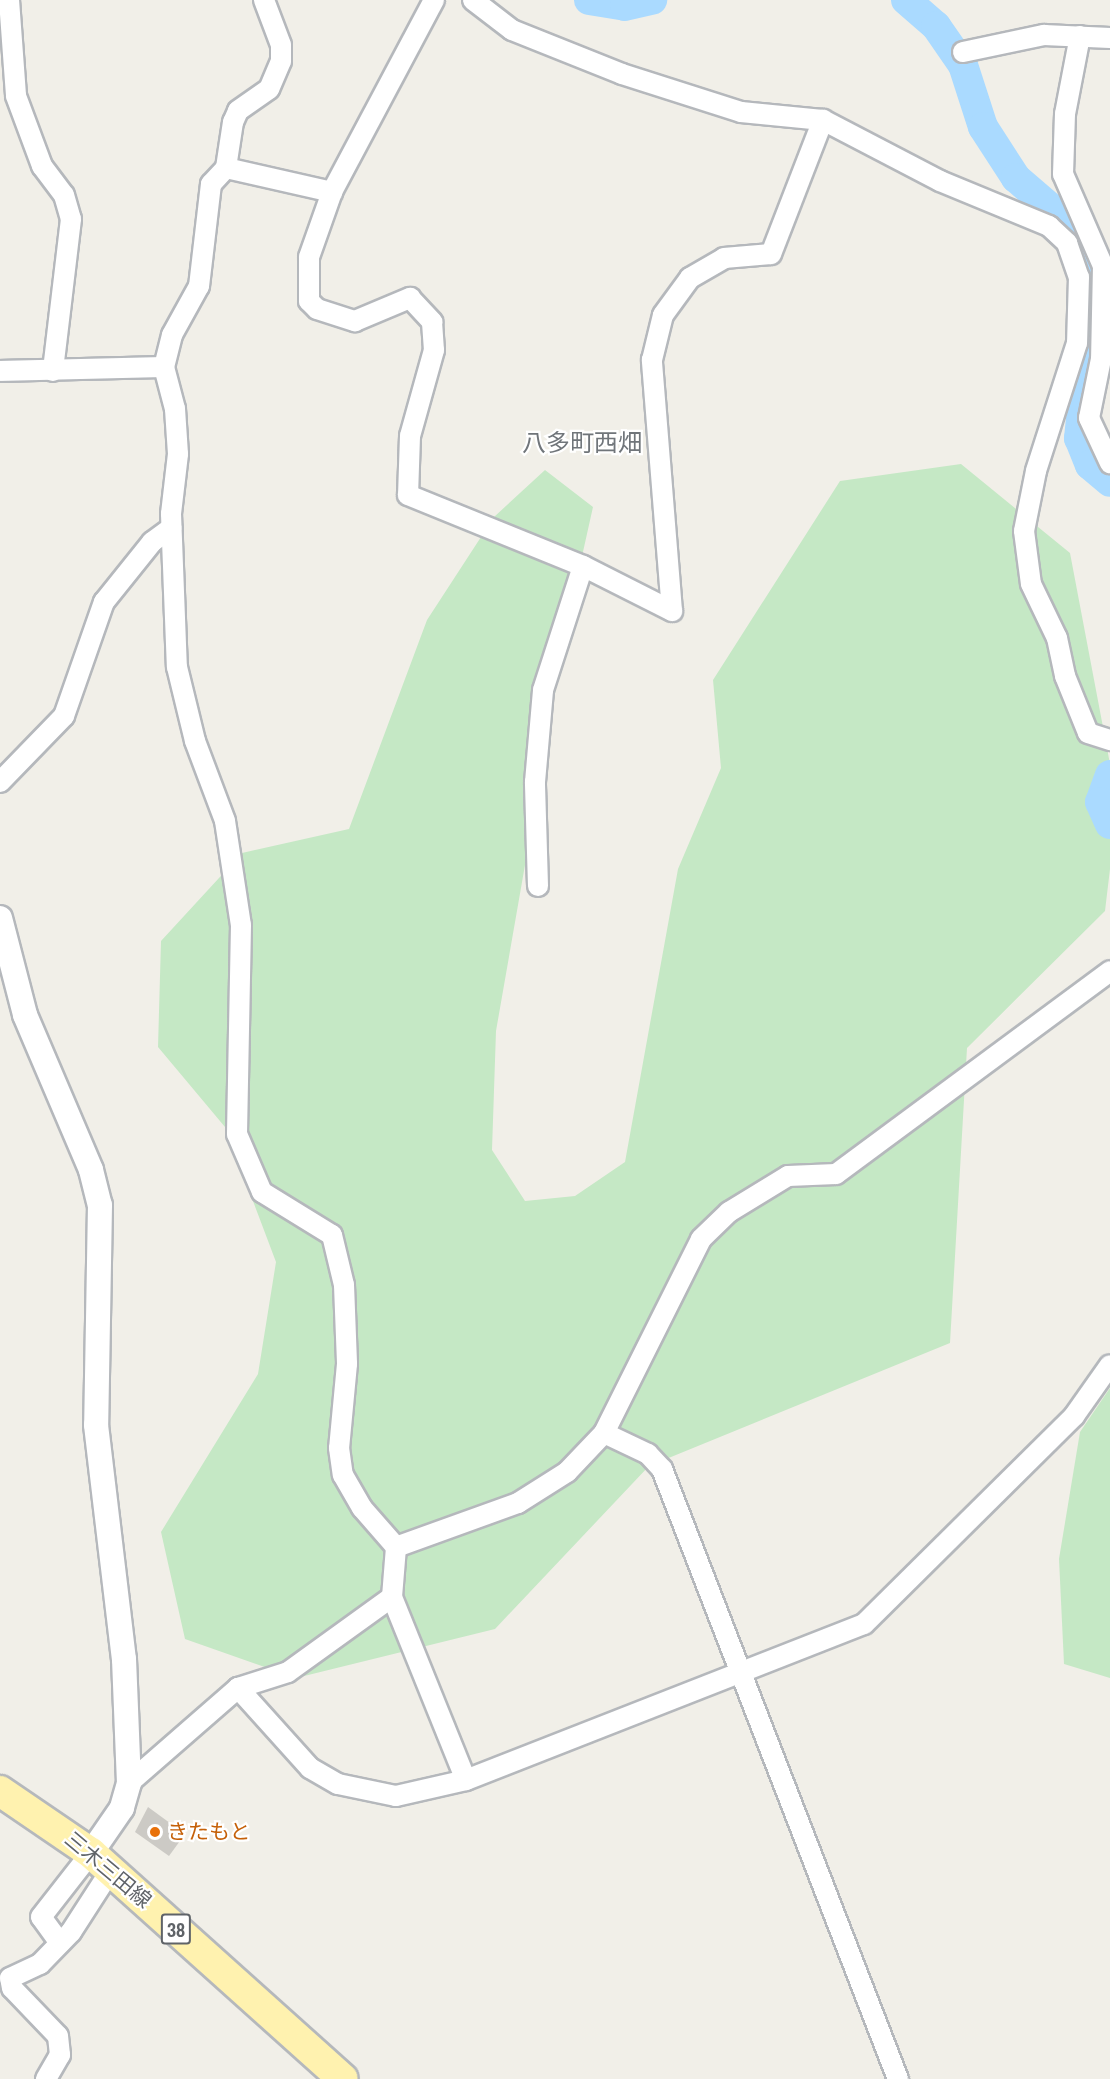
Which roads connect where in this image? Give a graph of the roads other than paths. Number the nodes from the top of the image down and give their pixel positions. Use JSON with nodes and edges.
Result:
{"nodes":[{"id":1,"x":9,"y":0,"type":"edge"},
{"id":2,"x":264,"y":0,"type":"edge"},
{"id":3,"x":434,"y":0,"type":"edge"},
{"id":4,"x":473,"y":0,"type":"edge"},
{"id":5,"x":1080,"y":36,"type":"junction"},
{"id":6,"x":1110,"y":38,"type":"edge"},
{"id":7,"x":963,"y":52,"type":"dead end"},
{"id":8,"x":823,"y":120,"type":"junction"},
{"id":9,"x":226,"y":168,"type":"junction"},
{"id":10,"x":332,"y":192,"type":"junction"},
{"id":11,"x":164,"y":367,"type":"junction"},
{"id":12,"x":0,"y":371,"type":"edge"},
{"id":13,"x":53,"y":371,"type":"junction"},
{"id":14,"x":1110,"y":463,"type":"edge"},
{"id":15,"x":171,"y":528,"type":"junction"},
{"id":16,"x":583,"y":566,"type":"junction"},
{"id":17,"x":1110,"y":740,"type":"edge"},
{"id":18,"x":0,"y":782,"type":"edge"},
{"id":19,"x":538,"y":886,"type":"dead end"},
{"id":20,"x":0,"y":918,"type":"edge"},
{"id":21,"x":1110,"y":970,"type":"edge"},
{"id":22,"x":1110,"y":1365,"type":"edge"},
{"id":23,"x":604,"y":1433,"type":"junction"},
{"id":24,"x":396,"y":1547,"type":"junction"},
{"id":25,"x":392,"y":1597,"type":"junction"},
{"id":26,"x":740,"y":1672,"type":"junction"},
{"id":27,"x":238,"y":1688,"type":"junction"},
{"id":28,"x":466,"y":1780,"type":"junction"},
{"id":29,"x":129,"y":1783,"type":"junction"},
{"id":30,"x":0,"y":1791,"type":"edge"},
{"id":31,"x":101,"y":1862,"type":"junction"},
{"id":32,"x":60,"y":1943,"type":"junction"},
{"id":33,"x":46,"y":2079,"type":"edge"},
{"id":34,"x":343,"y":2079,"type":"edge"},
{"id":35,"x":898,"y":2079,"type":"edge"}],
"edges":[{"from":1,"to":13,"type":"street"},
{"from":2,"to":9,"type":"street"},
{"from":3,"to":10,"type":"street"},
{"from":4,"to":8,"type":"street"},
{"from":5,"to":6,"type":"street"},
{"from":5,"to":7,"type":"street"},
{"from":5,"to":14,"type":"street"},
{"from":8,"to":16,"type":"street"},
{"from":8,"to":17,"type":"street"},
{"from":9,"to":10,"type":"street"},
{"from":9,"to":11,"type":"street"},
{"from":10,"to":16,"type":"street"},
{"from":11,"to":13,"type":"street"},
{"from":11,"to":15,"type":"street"},
{"from":12,"to":13,"type":"street"},
{"from":15,"to":18,"type":"street"},
{"from":15,"to":24,"type":"street"},
{"from":16,"to":19,"type":"street"},
{"from":20,"to":29,"type":"street"},
{"from":21,"to":23,"type":"street"},
{"from":22,"to":26,"type":"street"},
{"from":23,"to":24,"type":"street"},
{"from":23,"to":26,"type":"street"},
{"from":24,"to":25,"type":"street"},
{"from":25,"to":27,"type":"street"},
{"from":25,"to":28,"type":"street"},
{"from":26,"to":28,"type":"street"},
{"from":26,"to":35,"type":"street"},
{"from":27,"to":28,"type":"street"},
{"from":27,"to":29,"type":"street"},
{"from":29,"to":31,"type":"street"},
{"from":30,"to":31,"type":"main road","name":"三木三田線","number":"38"},
{"from":31,"to":32,"type":"street"},
{"from":31,"to":32,"type":"street"},
{"from":31,"to":34,"type":"main road","name":"三木三田線","number":"38"},
{"from":32,"to":33,"type":"street"}]}
